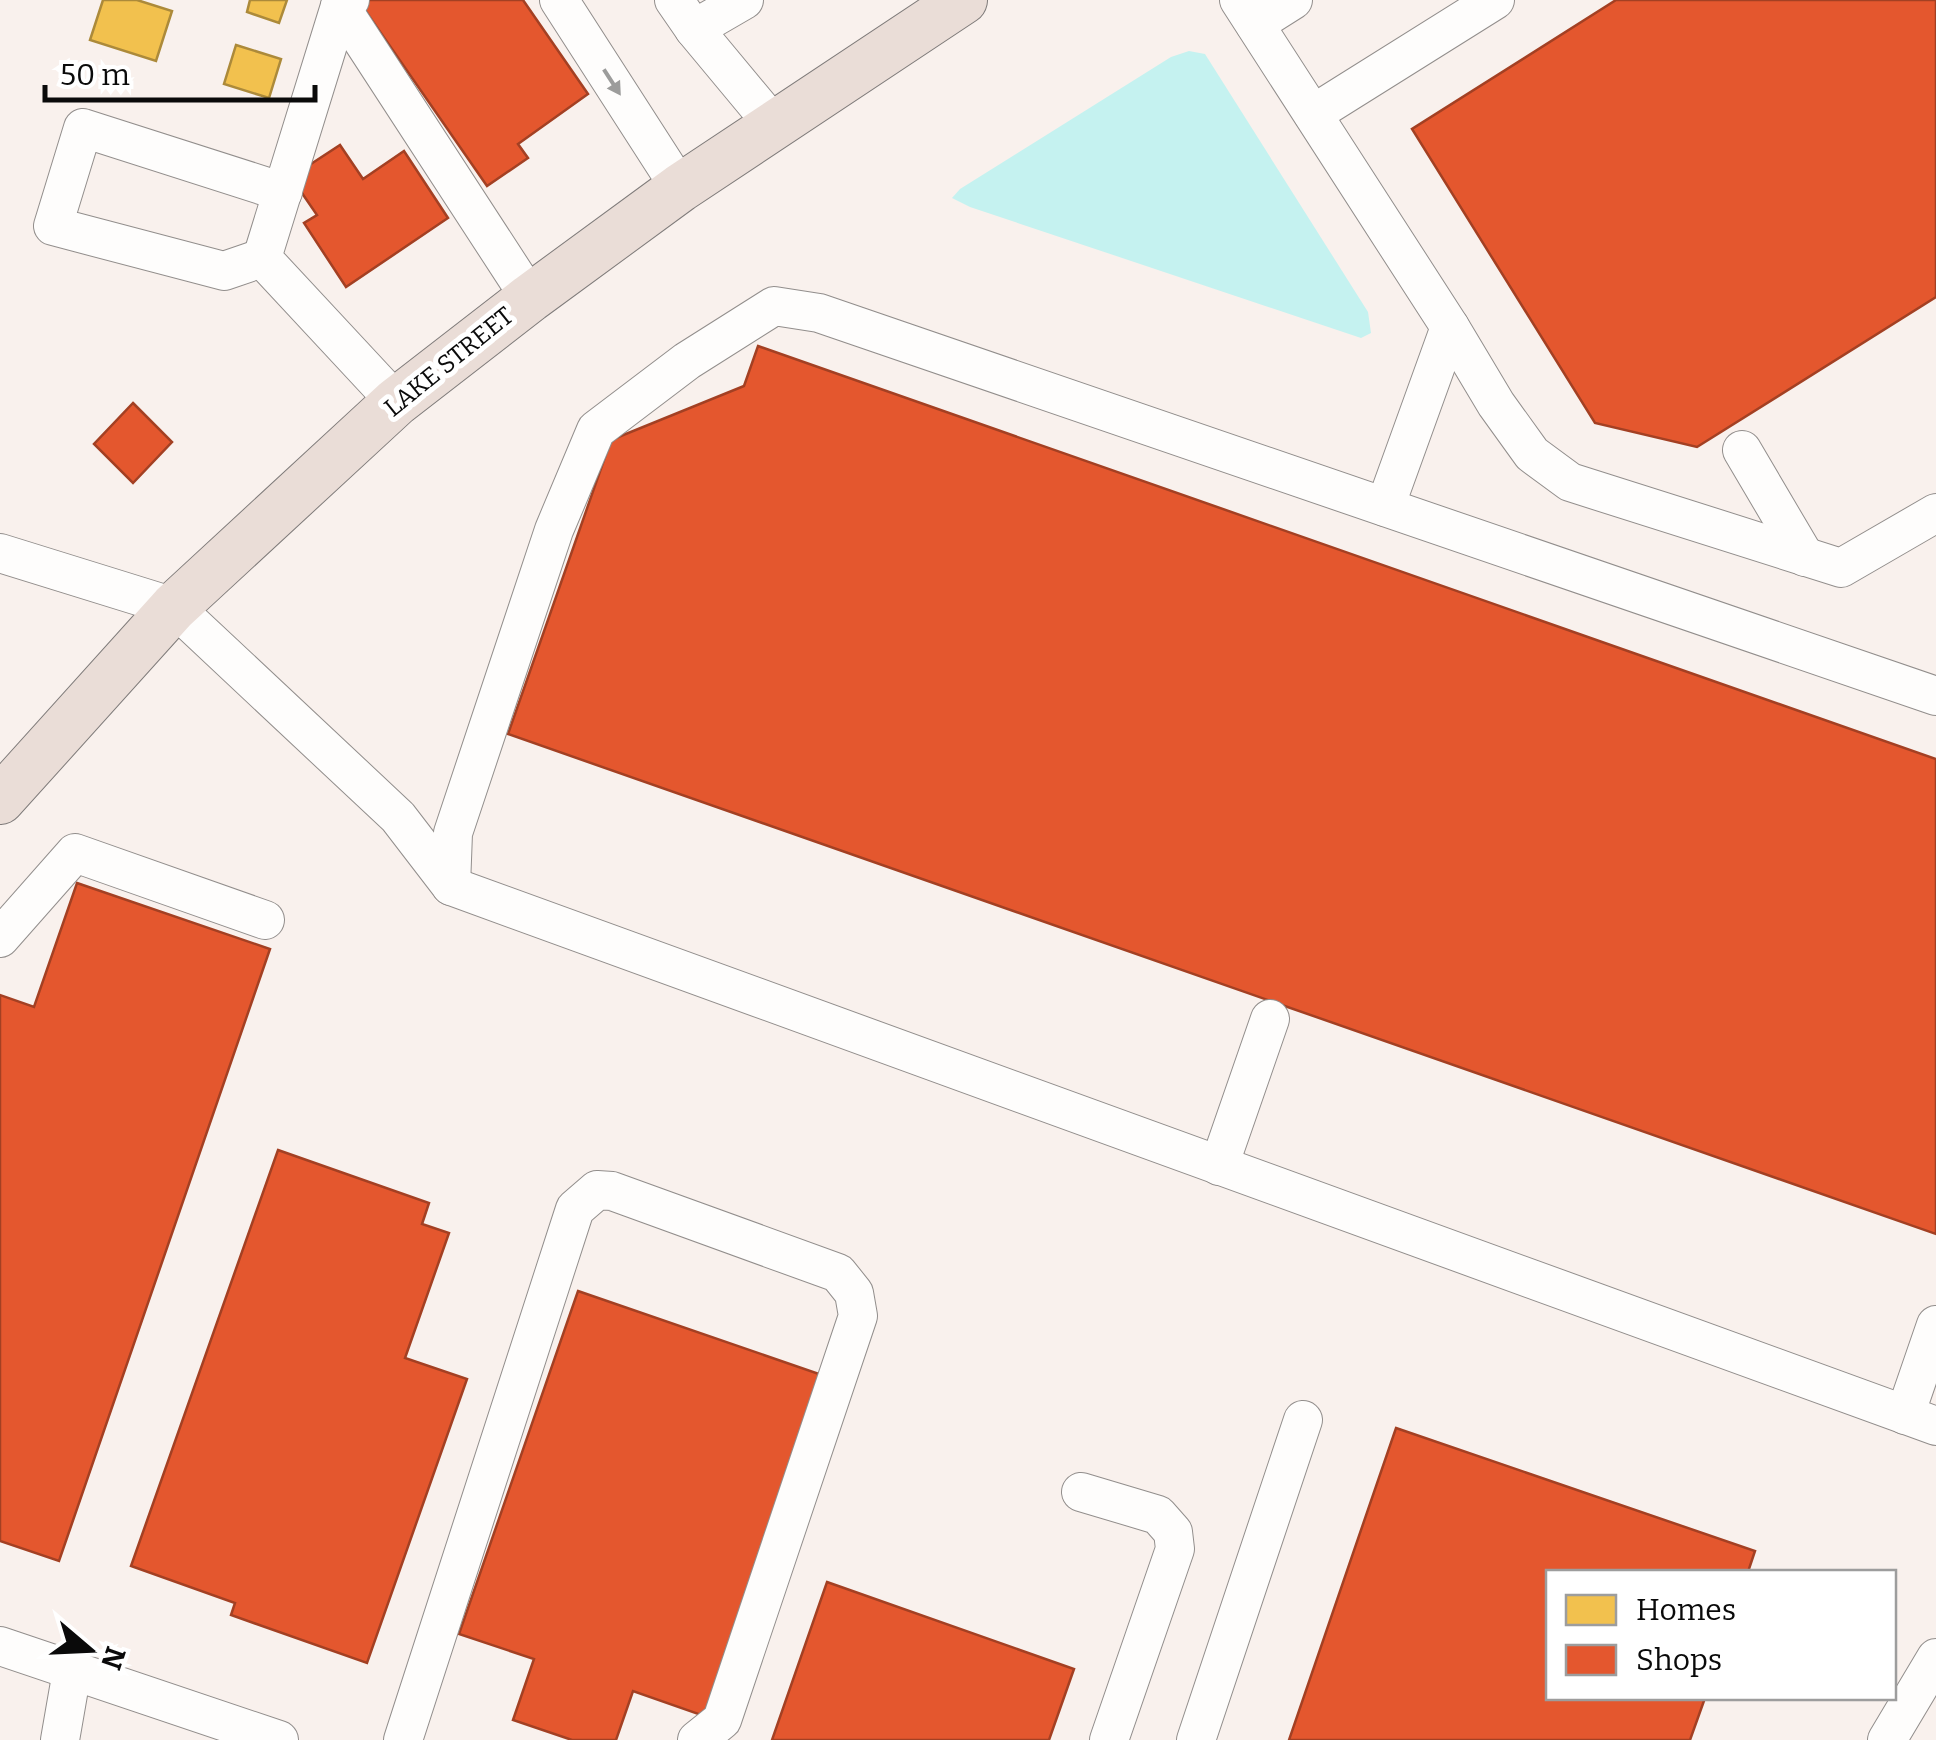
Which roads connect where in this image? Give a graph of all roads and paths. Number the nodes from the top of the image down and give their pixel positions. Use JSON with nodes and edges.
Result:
{"nodes":[{"id":1,"x":560,"y":0,"type":"edge"},
{"id":2,"x":744,"y":0,"type":"edge"},
{"id":3,"x":962,"y":0,"type":"edge"},
{"id":4,"x":1294,"y":0,"type":"edge"},
{"id":5,"x":1495,"y":0,"type":"edge"},
{"id":6,"x":345,"y":3,"type":"edge"},
{"id":7,"x":1247,"y":12,"type":"edge"},
{"id":8,"x":684,"y":14,"type":"edge"},
{"id":9,"x":1313,"y":114,"type":"junction"},
{"id":10,"x":773,"y":124,"type":"junction"},
{"id":11,"x":680,"y":188,"type":"junction"},
{"id":12,"x":283,"y":192,"type":"junction"},
{"id":13,"x":262,"y":258,"type":"junction"},
{"id":14,"x":530,"y":298,"type":"junction"},
{"id":15,"x":1450,"y":327,"type":"junction"},
{"id":16,"x":396,"y":402,"type":"junction"},
{"id":17,"x":1742,"y":450,"type":"dead end"},
{"id":18,"x":1384,"y":507,"type":"junction"},
{"id":19,"x":1936,"y":512,"type":"edge"},
{"id":20,"x":0,"y":553,"type":"edge"},
{"id":21,"x":1806,"y":557,"type":"junction"},
{"id":22,"x":174,"y":608,"type":"junction"},
{"id":23,"x":1936,"y":696,"type":"edge"},
{"id":24,"x":0,"y":800,"type":"edge"},
{"id":25,"x":451,"y":886,"type":"junction"},
{"id":26,"x":264,"y":920,"type":"dead end"},
{"id":27,"x":0,"y":938,"type":"edge"},
{"id":28,"x":1270,"y":1018,"type":"dead end"},
{"id":29,"x":1219,"y":1166,"type":"junction"},
{"id":30,"x":1936,"y":1325,"type":"edge"},
{"id":31,"x":1303,"y":1420,"type":"dead end"},
{"id":32,"x":1920,"y":1420,"type":"edge"},
{"id":33,"x":1081,"y":1492,"type":"dead end"},
{"id":34,"x":2,"y":1651,"type":"edge"},
{"id":35,"x":1936,"y":1658,"type":"edge"},
{"id":36,"x":72,"y":1671,"type":"junction"},
{"id":37,"x":60,"y":1740,"type":"edge"},
{"id":38,"x":279,"y":1740,"type":"edge"},
{"id":39,"x":402,"y":1740,"type":"edge"},
{"id":40,"x":696,"y":1740,"type":"edge"},
{"id":41,"x":1109,"y":1740,"type":"edge"},
{"id":42,"x":1196,"y":1740,"type":"edge"},
{"id":43,"x":1887,"y":1740,"type":"edge"}],
"edges":[{"from":1,"to":11,"type":"street","one_way":true},
{"from":2,"to":8,"type":"street"},
{"from":3,"to":10,"type":"main road","name":"LAKE STREET"},
{"from":4,"to":7,"type":"street"},
{"from":5,"to":9,"type":"street"},
{"from":6,"to":12,"type":"street"},
{"from":6,"to":14,"type":"street"},
{"from":7,"to":9,"type":"street"},
{"from":8,"to":10,"type":"street"},
{"from":9,"to":15,"type":"street"},
{"from":10,"to":11,"type":"main road","name":"LAKE STREET"},
{"from":11,"to":14,"type":"main road","name":"LAKE STREET"},
{"from":12,"to":13,"type":"street"},
{"from":12,"to":13,"type":"street"},
{"from":13,"to":16,"type":"street"},
{"from":14,"to":16,"type":"main road","name":"LAKE STREET"},
{"from":15,"to":18,"type":"street"},
{"from":15,"to":21,"type":"street"},
{"from":16,"to":22,"type":"main road","name":"LAKE STREET"},
{"from":17,"to":21,"type":"street"},
{"from":18,"to":23,"type":"street"},
{"from":18,"to":25,"type":"street"},
{"from":19,"to":21,"type":"street"},
{"from":20,"to":22,"type":"street"},
{"from":22,"to":24,"type":"main road","name":"LAKE STREET"},
{"from":22,"to":25,"type":"street"},
{"from":25,"to":29,"type":"street"},
{"from":26,"to":27,"type":"street"},
{"from":28,"to":29,"type":"street"},
{"from":29,"to":32,"type":"street"},
{"from":30,"to":32,"type":"street"},
{"from":31,"to":42,"type":"street"},
{"from":33,"to":41,"type":"street"},
{"from":34,"to":36,"type":"street"},
{"from":35,"to":43,"type":"street"},
{"from":36,"to":37,"type":"street"},
{"from":36,"to":38,"type":"street"},
{"from":39,"to":40,"type":"street"}]}
